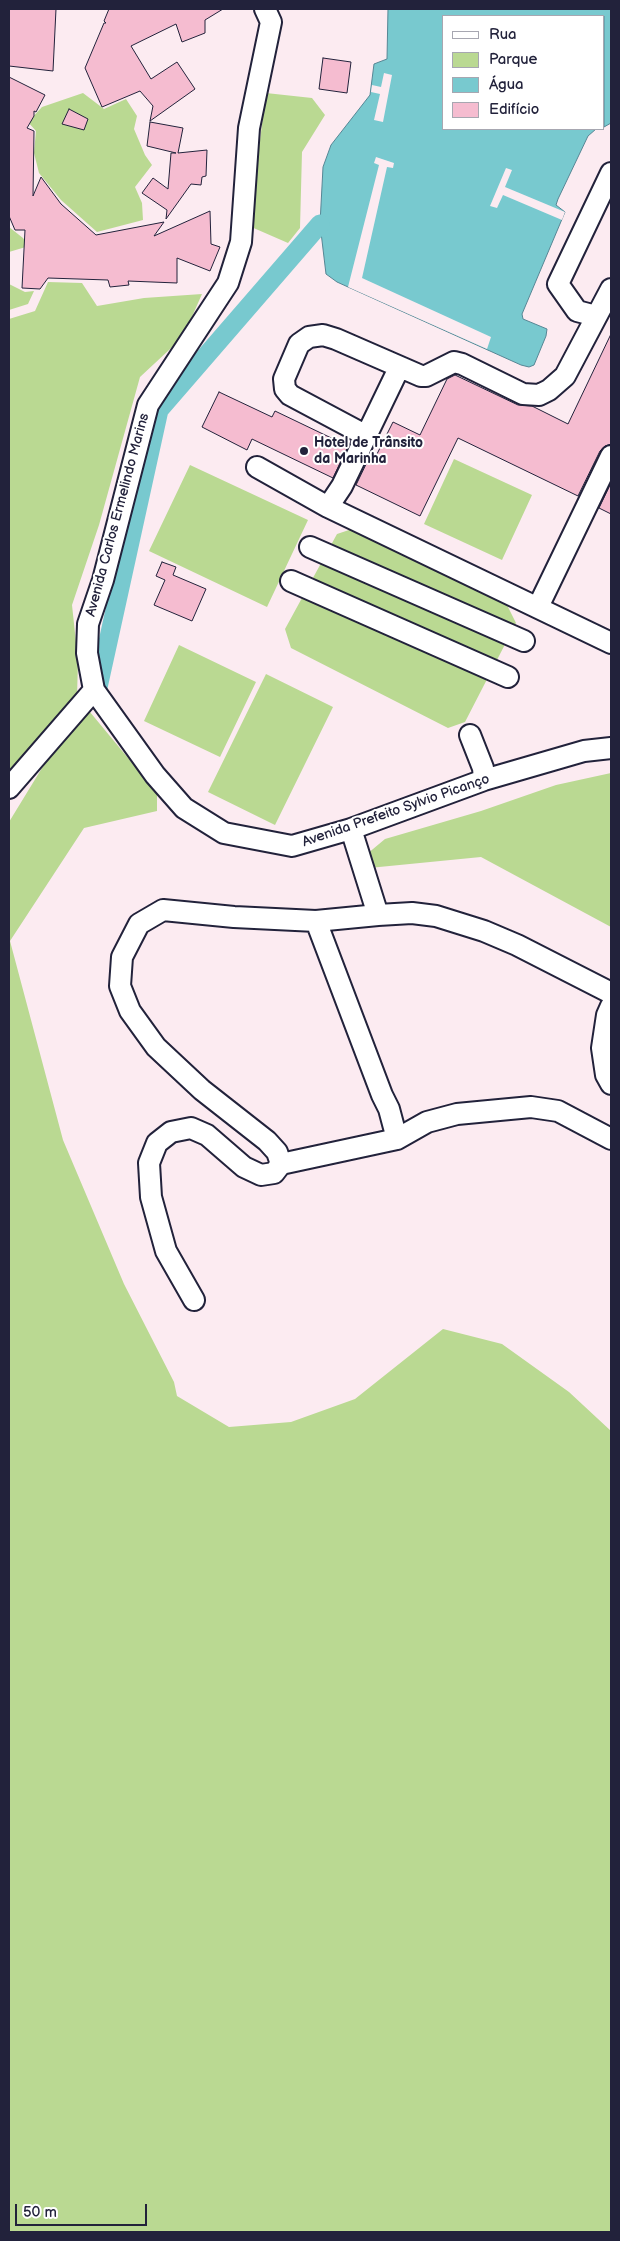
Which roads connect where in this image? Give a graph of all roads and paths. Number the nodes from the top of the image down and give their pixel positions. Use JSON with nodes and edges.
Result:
{"nodes":[{"id":1,"x":265,"y":9,"type":"edge"},
{"id":2,"x":611,"y":173,"type":"edge"},
{"id":3,"x":611,"y":289,"type":"edge"},
{"id":4,"x":596,"y":316,"type":"junction"},
{"id":5,"x":399,"y":368,"type":"junction"},
{"id":6,"x":365,"y":435,"type":"junction"},
{"id":7,"x":611,"y":456,"type":"edge"},
{"id":8,"x":257,"y":467,"type":"dead end"},
{"id":9,"x":328,"y":507,"type":"junction"},
{"id":10,"x":310,"y":547,"type":"dead end"},
{"id":11,"x":291,"y":581,"type":"dead end"},
{"id":12,"x":538,"y":607,"type":"junction"},
{"id":13,"x":524,"y":641,"type":"dead end"},
{"id":14,"x":611,"y":642,"type":"edge"},
{"id":15,"x":508,"y":677,"type":"dead end"},
{"id":16,"x":94,"y":690,"type":"junction"},
{"id":17,"x":470,"y":735,"type":"dead end"},
{"id":18,"x":611,"y":748,"type":"edge"},
{"id":19,"x":484,"y":780,"type":"junction"},
{"id":20,"x":9,"y":788,"type":"edge"},
{"id":21,"x":351,"y":830,"type":"junction"},
{"id":22,"x":378,"y":915,"type":"junction"},
{"id":23,"x":316,"y":920,"type":"junction"},
{"id":24,"x":611,"y":993,"type":"edge"},
{"id":25,"x":611,"y":1006,"type":"edge"},
{"id":26,"x":611,"y":1084,"type":"edge"},
{"id":27,"x":396,"y":1139,"type":"junction"},
{"id":28,"x":611,"y":1139,"type":"edge"},
{"id":29,"x":281,"y":1164,"type":"junction"},
{"id":30,"x":194,"y":1300,"type":"dead end"}],
"edges":[{"from":1,"to":16,"type":"street","name":"Avenida Carlos Ermelindo Marins"},
{"from":2,"to":4,"type":"street"},
{"from":3,"to":4,"type":"street"},
{"from":4,"to":5,"type":"street"},
{"from":5,"to":6,"type":"street"},
{"from":5,"to":6,"type":"street"},
{"from":6,"to":9,"type":"street"},
{"from":7,"to":12,"type":"street"},
{"from":8,"to":9,"type":"street"},
{"from":9,"to":12,"type":"street"},
{"from":10,"to":13,"type":"street"},
{"from":11,"to":15,"type":"street"},
{"from":12,"to":14,"type":"street"},
{"from":16,"to":20,"type":"street"},
{"from":16,"to":21,"type":"street","name":"Avenida Prefeito Sylvio Picanço"},
{"from":17,"to":19,"type":"street"},
{"from":18,"to":19,"type":"street","name":"Avenida Prefeito Sylvio Picanço"},
{"from":19,"to":21,"type":"street","name":"Avenida Prefeito Sylvio Picanço"},
{"from":21,"to":22,"type":"street"},
{"from":22,"to":23,"type":"street"},
{"from":22,"to":24,"type":"street"},
{"from":23,"to":27,"type":"street"},
{"from":23,"to":29,"type":"street"},
{"from":25,"to":26,"type":"street"},
{"from":27,"to":28,"type":"street"},
{"from":27,"to":29,"type":"street"},
{"from":29,"to":30,"type":"street"}]}
